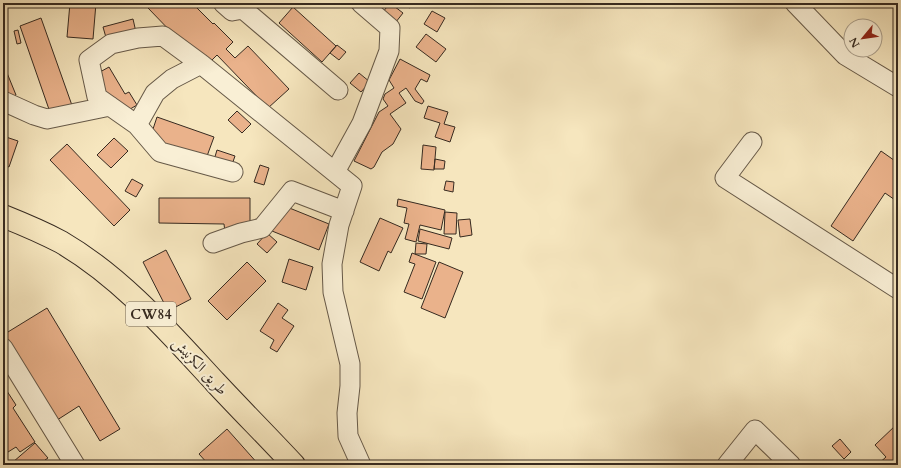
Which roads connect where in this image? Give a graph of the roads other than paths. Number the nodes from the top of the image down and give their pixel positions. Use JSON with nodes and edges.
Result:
{"nodes":[{"id":1,"x":223,"y":3,"type":"edge"},
{"id":2,"x":361,"y":3,"type":"edge"},
{"id":3,"x":795,"y":3,"type":"edge"},
{"id":4,"x":253,"y":8,"type":"edge"},
{"id":5,"x":201,"y":64,"type":"junction"},
{"id":6,"x":898,"y":87,"type":"edge"},
{"id":7,"x":338,"y":90,"type":"dead end"},
{"id":8,"x":3,"y":101,"type":"edge"},
{"id":9,"x":110,"y":106,"type":"junction"},
{"id":10,"x":137,"y":125,"type":"junction"},
{"id":11,"x":752,"y":142,"type":"dead end"},
{"id":12,"x":233,"y":172,"type":"dead end"},
{"id":13,"x":335,"y":172,"type":"junction"},
{"id":14,"x":344,"y":211,"type":"junction"},
{"id":15,"x":3,"y":216,"type":"edge"},
{"id":16,"x":213,"y":243,"type":"dead end"},
{"id":17,"x":898,"y":289,"type":"edge"},
{"id":18,"x":3,"y":348,"type":"edge"},
{"id":19,"x":75,"y":465,"type":"edge"},
{"id":20,"x":296,"y":465,"type":"edge"},
{"id":21,"x":361,"y":465,"type":"edge"},
{"id":22,"x":727,"y":465,"type":"edge"},
{"id":23,"x":791,"y":465,"type":"edge"}],
"edges":[{"from":1,"to":4,"type":"street"},
{"from":2,"to":13,"type":"street"},
{"from":3,"to":6,"type":"street"},
{"from":4,"to":7,"type":"street"},
{"from":5,"to":9,"type":"street"},
{"from":5,"to":10,"type":"street"},
{"from":5,"to":13,"type":"street"},
{"from":8,"to":9,"type":"street"},
{"from":9,"to":10,"type":"street"},
{"from":10,"to":12,"type":"street"},
{"from":11,"to":17,"type":"street"},
{"from":13,"to":14,"type":"street"},
{"from":14,"to":16,"type":"street"},
{"from":14,"to":21,"type":"street"},
{"from":15,"to":20,"type":"main road","name":"طريق الكرنيش","number":"CW84"},
{"from":18,"to":19,"type":"street"},
{"from":22,"to":23,"type":"street"}]}
